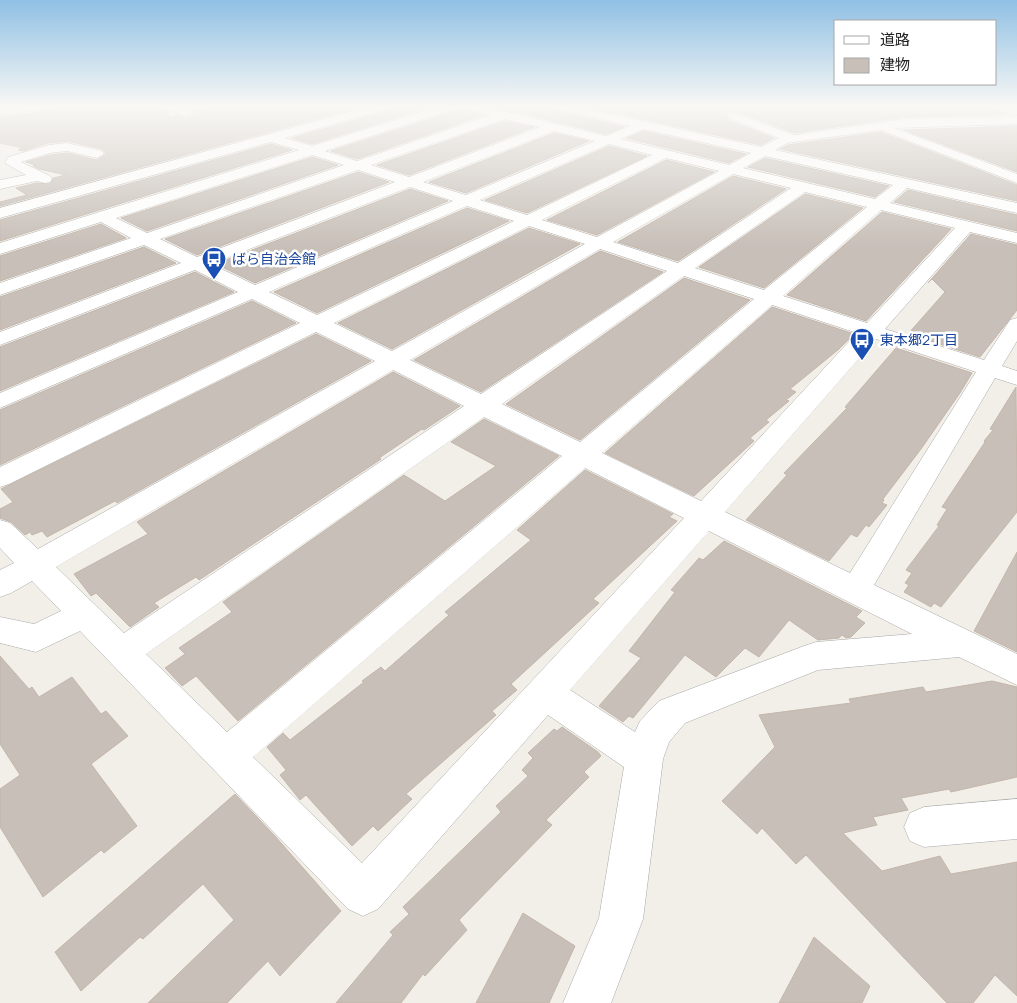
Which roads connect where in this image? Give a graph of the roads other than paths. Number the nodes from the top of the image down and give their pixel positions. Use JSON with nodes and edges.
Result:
{"nodes":[{"id":1,"x":35,"y":153,"type":"edge"},
{"id":2,"x":220,"y":153,"type":"edge"},
{"id":3,"x":305,"y":153,"type":"edge"},
{"id":4,"x":317,"y":153,"type":"edge"},
{"id":5,"x":396,"y":153,"type":"edge"},
{"id":6,"x":484,"y":153,"type":"edge"},
{"id":7,"x":577,"y":153,"type":"edge"},
{"id":8,"x":659,"y":153,"type":"edge"},
{"id":9,"x":760,"y":153,"type":"edge"},
{"id":10,"x":765,"y":153,"type":"edge"},
{"id":11,"x":948,"y":153,"type":"edge"},
{"id":12,"x":664,"y":154,"type":"junction"},
{"id":13,"x":358,"y":166,"type":"junction"},
{"id":14,"x":730,"y":170,"type":"junction"},
{"id":15,"x":39,"y":176,"type":"junction"},
{"id":16,"x":129,"y":178,"type":"junction"},
{"id":17,"x":1017,"y":179,"type":"edge"},
{"id":18,"x":408,"y":182,"type":"junction"},
{"id":19,"x":904,"y":183,"type":"junction"},
{"id":20,"x":0,"y":184,"type":"edge"},
{"id":21,"x":802,"y":187,"type":"junction"},
{"id":22,"x":76,"y":193,"type":"junction"},
{"id":23,"x":167,"y":196,"type":"junction"},
{"id":24,"x":466,"y":201,"type":"junction"},
{"id":25,"x":1014,"y":204,"type":"edge"},
{"id":26,"x":878,"y":205,"type":"junction"},
{"id":27,"x":0,"y":213,"type":"edge"},
{"id":28,"x":100,"y":216,"type":"junction"},
{"id":29,"x":527,"y":220,"type":"junction"},
{"id":30,"x":966,"y":226,"type":"junction"},
{"id":31,"x":1017,"y":238,"type":"edge"},
{"id":32,"x":145,"y":239,"type":"junction"},
{"id":33,"x":598,"y":243,"type":"junction"},
{"id":34,"x":0,"y":248,"type":"edge"},
{"id":35,"x":196,"y":264,"type":"junction"},
{"id":36,"x":680,"y":270,"type":"junction"},
{"id":37,"x":0,"y":289,"type":"edge"},
{"id":38,"x":253,"y":292,"type":"junction"},
{"id":39,"x":768,"y":298,"type":"junction"},
{"id":40,"x":316,"y":323,"type":"junction"},
{"id":41,"x":1017,"y":324,"type":"edge"},
{"id":42,"x":871,"y":331,"type":"junction"},
{"id":43,"x":0,"y":339,"type":"edge"},
{"id":44,"x":392,"y":360,"type":"junction"},
{"id":45,"x":989,"y":369,"type":"junction"},
{"id":46,"x":1017,"y":378,"type":"edge"},
{"id":47,"x":0,"y":401,"type":"edge"},
{"id":48,"x":482,"y":406,"type":"junction"},
{"id":49,"x":583,"y":455,"type":"junction"},
{"id":50,"x":0,"y":478,"type":"edge"},
{"id":51,"x":705,"y":516,"type":"junction"},
{"id":52,"x":0,"y":530,"type":"edge"},
{"id":53,"x":34,"y":565,"type":"junction"},
{"id":54,"x":0,"y":585,"type":"edge"},
{"id":55,"x":855,"y":590,"type":"junction"},
{"id":56,"x":85,"y":614,"type":"junction"},
{"id":57,"x":0,"y":630,"type":"edge"},
{"id":58,"x":962,"y":643,"type":"junction"},
{"id":59,"x":122,"y":652,"type":"junction"},
{"id":60,"x":1017,"y":670,"type":"edge"},
{"id":61,"x":543,"y":692,"type":"junction"},
{"id":62,"x":226,"y":756,"type":"junction"},
{"id":63,"x":644,"y":760,"type":"junction"},
{"id":64,"x":1017,"y":819,"type":"edge"},
{"id":65,"x":924,"y":827,"type":"dead end"},
{"id":66,"x":587,"y":1003,"type":"edge"}],
"edges":[{"from":1,"to":15,"type":"street"},
{"from":2,"to":16,"type":"street"},
{"from":3,"to":23,"type":"street"},
{"from":4,"to":13,"type":"street"},
{"from":5,"to":13,"type":"street"},
{"from":6,"to":18,"type":"street"},
{"from":7,"to":24,"type":"street"},
{"from":8,"to":12,"type":"street"},
{"from":9,"to":14,"type":"street"},
{"from":10,"to":19,"type":"street"},
{"from":11,"to":17,"type":"street"},
{"from":12,"to":14,"type":"street"},
{"from":12,"to":29,"type":"street"},
{"from":13,"to":18,"type":"street"},
{"from":13,"to":32,"type":"street"},
{"from":14,"to":21,"type":"street"},
{"from":14,"to":33,"type":"street"},
{"from":15,"to":20,"type":"street"},
{"from":15,"to":22,"type":"street"},
{"from":16,"to":22,"type":"street"},
{"from":16,"to":23,"type":"street"},
{"from":18,"to":24,"type":"street"},
{"from":18,"to":35,"type":"street"},
{"from":19,"to":25,"type":"street"},
{"from":19,"to":26,"type":"street"},
{"from":21,"to":26,"type":"street"},
{"from":21,"to":36,"type":"street"},
{"from":22,"to":27,"type":"street"},
{"from":23,"to":28,"type":"street"},
{"from":24,"to":29,"type":"street"},
{"from":24,"to":38,"type":"street"},
{"from":26,"to":30,"type":"street"},
{"from":26,"to":39,"type":"street"},
{"from":28,"to":32,"type":"street"},
{"from":28,"to":34,"type":"street"},
{"from":29,"to":33,"type":"street"},
{"from":29,"to":40,"type":"street"},
{"from":30,"to":31,"type":"street"},
{"from":30,"to":42,"type":"street"},
{"from":32,"to":35,"type":"street"},
{"from":32,"to":37,"type":"street"},
{"from":33,"to":36,"type":"street"},
{"from":33,"to":44,"type":"street"},
{"from":35,"to":38,"type":"street"},
{"from":35,"to":43,"type":"street"},
{"from":36,"to":39,"type":"street"},
{"from":36,"to":48,"type":"street"},
{"from":38,"to":40,"type":"street"},
{"from":38,"to":47,"type":"street"},
{"from":39,"to":42,"type":"street"},
{"from":39,"to":49,"type":"street"},
{"from":40,"to":44,"type":"street"},
{"from":40,"to":50,"type":"street"},
{"from":41,"to":45,"type":"street"},
{"from":42,"to":45,"type":"street"},
{"from":42,"to":51,"type":"street"},
{"from":44,"to":48,"type":"street"},
{"from":44,"to":53,"type":"street"},
{"from":45,"to":46,"type":"street"},
{"from":45,"to":55,"type":"street"},
{"from":48,"to":49,"type":"street"},
{"from":48,"to":59,"type":"street"},
{"from":49,"to":51,"type":"street"},
{"from":49,"to":62,"type":"street"},
{"from":51,"to":55,"type":"street"},
{"from":51,"to":61,"type":"street"},
{"from":52,"to":53,"type":"street"},
{"from":53,"to":54,"type":"street"},
{"from":53,"to":56,"type":"street"},
{"from":55,"to":58,"type":"street"},
{"from":56,"to":57,"type":"street"},
{"from":56,"to":59,"type":"street"},
{"from":58,"to":60,"type":"street"},
{"from":58,"to":63,"type":"street"},
{"from":59,"to":62,"type":"street"},
{"from":61,"to":62,"type":"street"},
{"from":61,"to":63,"type":"street"},
{"from":63,"to":66,"type":"street"},
{"from":64,"to":65,"type":"street"}]}
